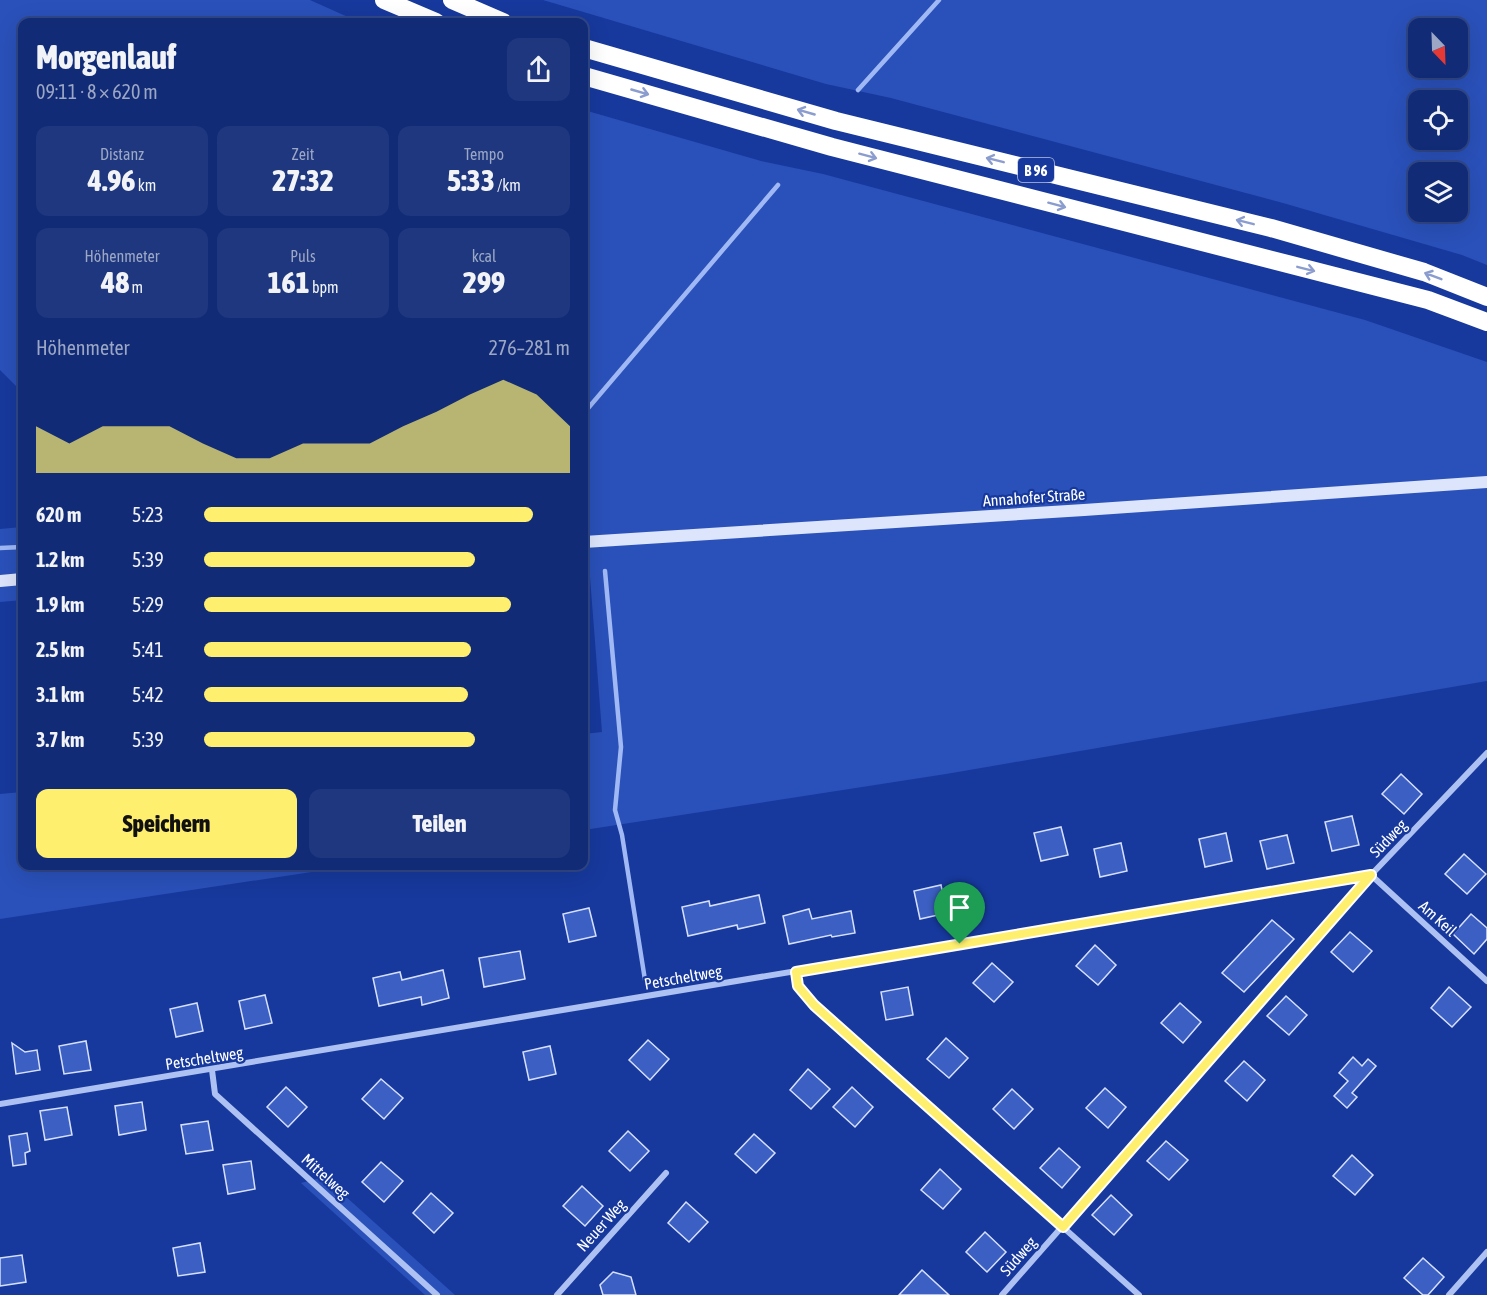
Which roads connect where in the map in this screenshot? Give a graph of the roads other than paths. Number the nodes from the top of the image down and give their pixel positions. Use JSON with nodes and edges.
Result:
{"nodes":[{"id":1,"x":384,"y":0,"type":"edge"},
{"id":2,"x":452,"y":0,"type":"edge"},
{"id":3,"x":427,"y":18,"type":"edge"},
{"id":4,"x":494,"y":18,"type":"edge"},
{"id":5,"x":588,"y":49,"type":"edge"},
{"id":6,"x":588,"y":77,"type":"edge"},
{"id":7,"x":1487,"y":297,"type":"edge"},
{"id":8,"x":1487,"y":322,"type":"edge"},
{"id":9,"x":1487,"y":482,"type":"edge"},
{"id":10,"x":588,"y":542,"type":"edge"},
{"id":11,"x":18,"y":579,"type":"edge"},
{"id":12,"x":0,"y":581,"type":"edge"},
{"id":13,"x":1487,"y":753,"type":"edge"},
{"id":14,"x":1371,"y":875,"type":"junction"},
{"id":15,"x":796,"y":972,"type":"junction"},
{"id":16,"x":1487,"y":981,"type":"edge"},
{"id":17,"x":212,"y":1070,"type":"junction"},
{"id":18,"x":0,"y":1104,"type":"edge"},
{"id":19,"x":666,"y":1173,"type":"dead end"},
{"id":20,"x":1063,"y":1227,"type":"junction"},
{"id":21,"x":1487,"y":1252,"type":"edge"},
{"id":22,"x":437,"y":1295,"type":"edge"},
{"id":23,"x":557,"y":1295,"type":"edge"},
{"id":24,"x":1002,"y":1295,"type":"edge"},
{"id":25,"x":1139,"y":1295,"type":"edge"},
{"id":26,"x":1449,"y":1295,"type":"edge"}],
"edges":[{"from":1,"to":3,"type":"highway"},
{"from":2,"to":4,"type":"highway"},
{"from":7,"to":5,"type":"highway","number":"B 96","one_way":true},
{"from":6,"to":8,"type":"highway","number":"B 96","one_way":true},
{"from":9,"to":10,"type":"street","name":"Annahofer Straße"},
{"from":11,"to":12,"type":"street"},
{"from":13,"to":14,"type":"street","name":"Südweg"},
{"from":14,"to":15,"type":"street","name":"Petscheltweg"},
{"from":14,"to":16,"type":"street","name":"Am Keil"},
{"from":14,"to":20,"type":"street","name":"Südweg"},
{"from":15,"to":17,"type":"street","name":"Petscheltweg"},
{"from":15,"to":20,"type":"street"},
{"from":17,"to":18,"type":"street","name":"Petscheltweg"},
{"from":17,"to":22,"type":"street","name":"Mittelweg"},
{"from":19,"to":23,"type":"street","name":"Neuer Weg"},
{"from":20,"to":24,"type":"street","name":"Südweg"},
{"from":20,"to":25,"type":"street"},
{"from":21,"to":26,"type":"street"}]}
